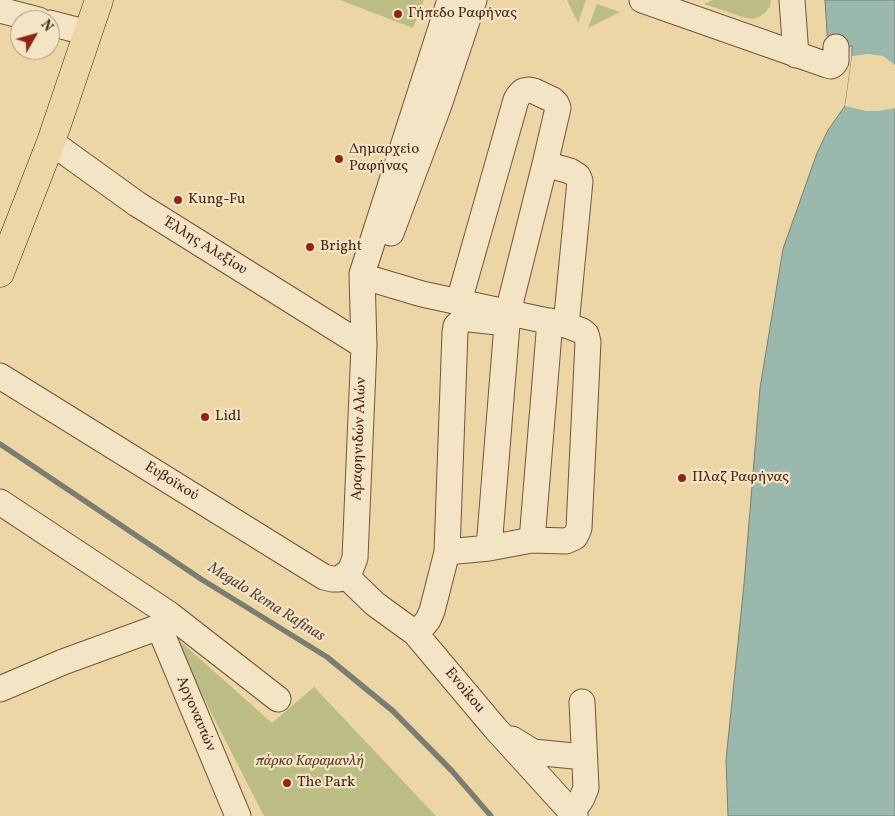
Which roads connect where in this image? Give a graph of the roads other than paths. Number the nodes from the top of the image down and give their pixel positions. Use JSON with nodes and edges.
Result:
{"nodes":[{"id":1,"x":99,"y":0,"type":"edge"},
{"id":2,"x":450,"y":0,"type":"edge"},
{"id":3,"x":474,"y":0,"type":"edge"},
{"id":4,"x":642,"y":0,"type":"edge"},
{"id":5,"x":792,"y":0,"type":"edge"},
{"id":6,"x":60,"y":26,"type":"edge"},
{"id":7,"x":88,"y":33,"type":"junction"},
{"id":8,"x":836,"y":47,"type":"dead end"},
{"id":9,"x":796,"y":55,"type":"junction"},
{"id":10,"x":51,"y":142,"type":"junction"},
{"id":11,"x":545,"y":164,"type":"junction"},
{"id":12,"x":0,"y":273,"type":"edge"},
{"id":13,"x":369,"y":290,"type":"junction"},
{"id":14,"x":459,"y":301,"type":"junction"},
{"id":15,"x":507,"y":318,"type":"junction"},
{"id":16,"x":558,"y":323,"type":"junction"},
{"id":17,"x":364,"y":346,"type":"junction"},
{"id":18,"x":0,"y":376,"type":"edge"},
{"id":19,"x":0,"y":502,"type":"edge"},
{"id":20,"x":532,"y":540,"type":"junction"},
{"id":21,"x":489,"y":548,"type":"junction"},
{"id":22,"x":447,"y":552,"type":"junction"},
{"id":23,"x":345,"y":575,"type":"junction"},
{"id":24,"x":164,"y":620,"type":"junction"},
{"id":25,"x":415,"y":633,"type":"junction"},
{"id":26,"x":0,"y":689,"type":"edge"},
{"id":27,"x":278,"y":699,"type":"dead end"},
{"id":28,"x":582,"y":702,"type":"dead end"},
{"id":29,"x":495,"y":728,"type":"junction"},
{"id":30,"x":584,"y":758,"type":"junction"},
{"id":31,"x":574,"y":815,"type":"edge"},
{"id":32,"x":238,"y":816,"type":"edge"}],
"edges":[{"from":1,"to":7,"type":"main road"},
{"from":2,"to":13,"type":"street","name":"Αραφηνιδών Αλών"},
{"from":3,"to":13,"type":"street","name":"Αραφηνιδών Αλών"},
{"from":4,"to":9,"type":"street"},
{"from":5,"to":9,"type":"street"},
{"from":6,"to":7,"type":"street"},
{"from":7,"to":10,"type":"main road"},
{"from":8,"to":9,"type":"street"},
{"from":10,"to":12,"type":"main road"},
{"from":10,"to":17,"type":"street","name":"Έλλης Αλεξίου"},
{"from":11,"to":14,"type":"street"},
{"from":11,"to":15,"type":"street"},
{"from":11,"to":16,"type":"street"},
{"from":13,"to":14,"type":"street"},
{"from":13,"to":17,"type":"street","name":"Αραφηνιδών Αλών"},
{"from":14,"to":15,"type":"street"},
{"from":15,"to":16,"type":"street"},
{"from":15,"to":21,"type":"street"},
{"from":15,"to":22,"type":"street"},
{"from":16,"to":20,"type":"street"},
{"from":16,"to":20,"type":"street"},
{"from":17,"to":23,"type":"street","name":"Αραφηνιδών Αλών"},
{"from":18,"to":23,"type":"street","name":"Ευβοϊκού"},
{"from":19,"to":24,"type":"street"},
{"from":20,"to":21,"type":"street"},
{"from":21,"to":22,"type":"street"},
{"from":22,"to":25,"type":"street"},
{"from":23,"to":25,"type":"street","name":"Evoikou"},
{"from":24,"to":26,"type":"street"},
{"from":24,"to":27,"type":"street"},
{"from":24,"to":32,"type":"street","name":"Αργοναυτών"},
{"from":25,"to":29,"type":"street","name":"Evoikou"},
{"from":28,"to":30,"type":"street"},
{"from":29,"to":30,"type":"street"},
{"from":29,"to":31,"type":"street","name":"Evoikou"},
{"from":30,"to":31,"type":"street"}]}
